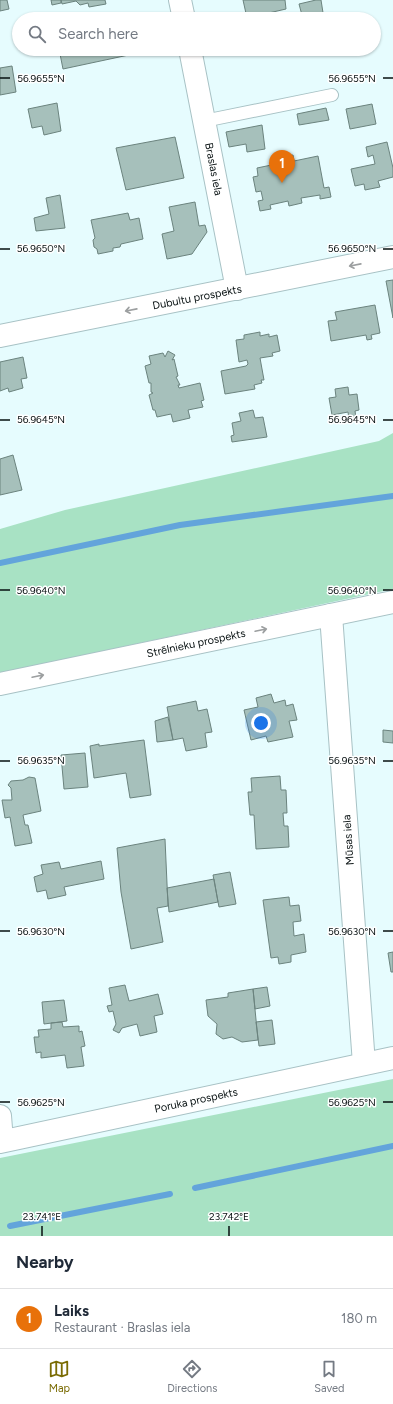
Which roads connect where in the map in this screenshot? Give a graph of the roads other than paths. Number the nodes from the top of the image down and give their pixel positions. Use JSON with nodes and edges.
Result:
{"nodes":[{"id":1,"x":180,"y":0,"type":"edge"},
{"id":2,"x":183,"y":12,"type":"edge"},
{"id":3,"x":191,"y":56,"type":"edge"},
{"id":4,"x":332,"y":95,"type":"dead end"},
{"id":5,"x":204,"y":121,"type":"junction"},
{"id":6,"x":393,"y":257,"type":"edge"},
{"id":7,"x":237,"y":288,"type":"junction"},
{"id":8,"x":0,"y":336,"type":"edge"},
{"id":9,"x":393,"y":602,"type":"edge"},
{"id":10,"x":331,"y":615,"type":"junction"},
{"id":11,"x":0,"y":684,"type":"edge"},
{"id":12,"x":393,"y":1058,"type":"edge"},
{"id":13,"x":364,"y":1064,"type":"junction"},
{"id":14,"x":0,"y":1116,"type":"edge"},
{"id":15,"x":1,"y":1142,"type":"edge"}],
"edges":[{"from":1,"to":2,"type":"street"},
{"from":3,"to":5,"type":"street","name":"Braslas iela"},
{"from":4,"to":5,"type":"lane"},
{"from":5,"to":7,"type":"street","name":"Braslas iela"},
{"from":6,"to":7,"type":"street","name":"Dubultu prospekts","one_way":true},
{"from":7,"to":8,"type":"street","name":"Dubultu prospekts","one_way":true},
{"from":9,"to":10,"type":"street","name":"Strēlnieku prospekts"},
{"from":11,"to":10,"type":"street","name":"Strēlnieku prospekts","one_way":true},
{"from":10,"to":13,"type":"street","name":"Mūsas iela"},
{"from":12,"to":13,"type":"street","name":"Poruka prospekts"},
{"from":13,"to":15,"type":"street","name":"Poruka prospekts"},
{"from":14,"to":15,"type":"street"}]}
